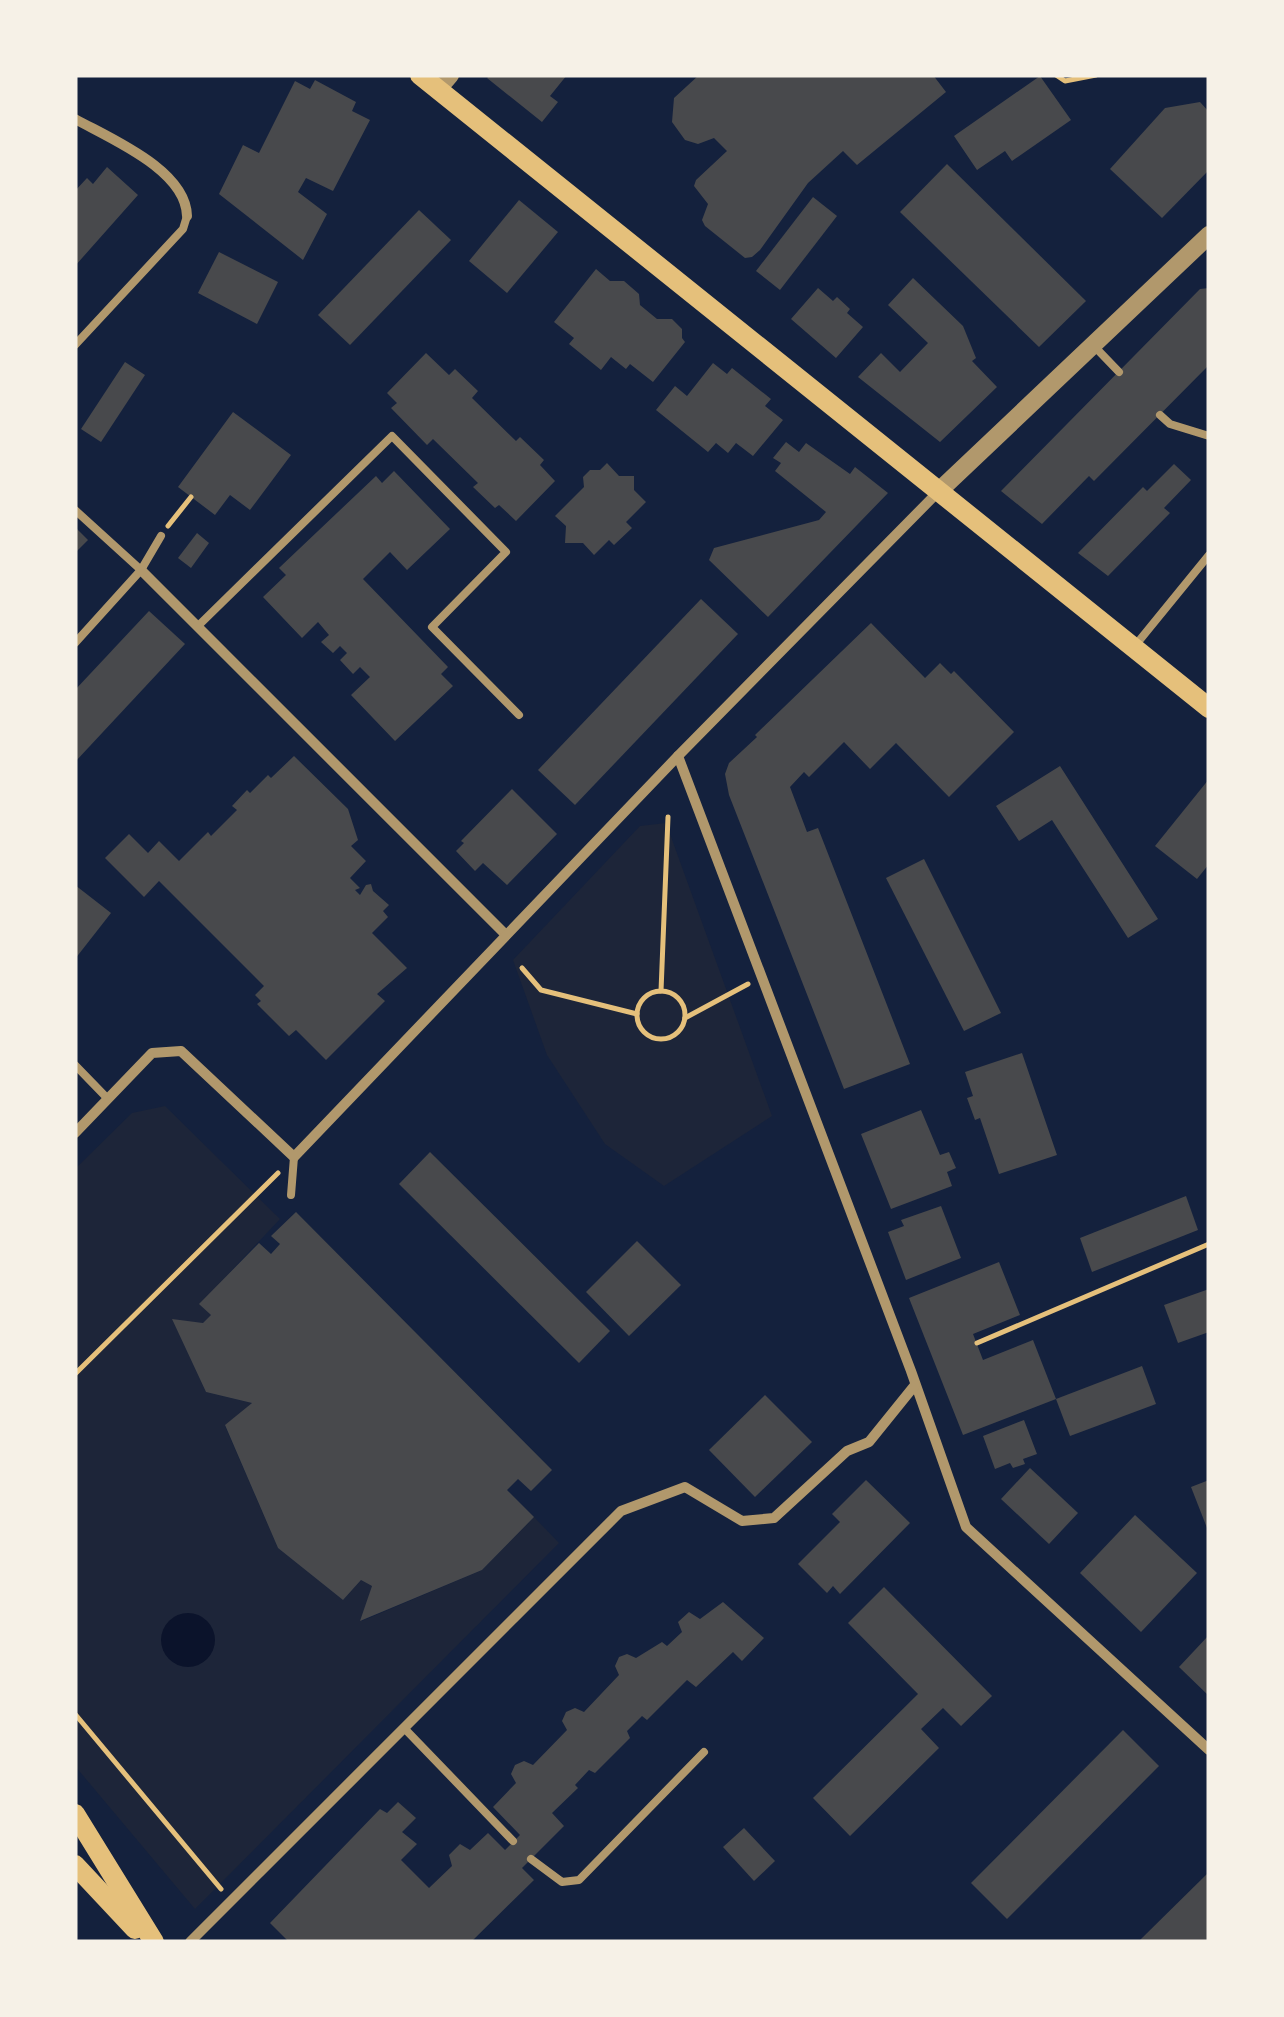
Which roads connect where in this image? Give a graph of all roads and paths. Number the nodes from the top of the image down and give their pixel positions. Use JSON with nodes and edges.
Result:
{"nodes":[{"id":1,"x":420,"y":75,"type":"edge"},
{"id":2,"x":1056,"y":75,"type":"edge"},
{"id":3,"x":1096,"y":75,"type":"edge"},
{"id":4,"x":444,"y":82,"type":"edge"},
{"id":5,"x":75,"y":119,"type":"edge"},
{"id":6,"x":187,"y":216,"type":"joint"},
{"id":7,"x":1209,"y":235,"type":"edge"},
{"id":8,"x":1092,"y":344,"type":"junction"},
{"id":9,"x":75,"y":345,"type":"edge"},
{"id":10,"x":1119,"y":372,"type":"dead end"},
{"id":11,"x":1160,"y":415,"type":"dead end"},
{"id":12,"x":1209,"y":436,"type":"edge"},
{"id":13,"x":940,"y":490,"type":"junction"},
{"id":14,"x":191,"y":497,"type":"dead end"},
{"id":15,"x":75,"y":510,"type":"edge"},
{"id":16,"x":161,"y":536,"type":"joint"},
{"id":17,"x":1209,"y":555,"type":"edge"},
{"id":18,"x":141,"y":570,"type":"junction"},
{"id":19,"x":198,"y":626,"type":"junction"},
{"id":20,"x":75,"y":643,"type":"edge"},
{"id":21,"x":1134,"y":647,"type":"junction"},
{"id":22,"x":1209,"y":708,"type":"edge"},
{"id":23,"x":520,"y":714,"type":"dead end"},
{"id":24,"x":678,"y":756,"type":"junction"},
{"id":25,"x":668,"y":817,"type":"dead end"},
{"id":26,"x":506,"y":935,"type":"junction"},
{"id":27,"x":522,"y":968,"type":"dead end"},
{"id":28,"x":762,"y":976,"type":"junction"},
{"id":29,"x":661,"y":992,"type":"junction"},
{"id":30,"x":637,"y":1014,"type":"junction"},
{"id":31,"x":685,"y":1018,"type":"junction"},
{"id":32,"x":75,"y":1066,"type":"edge"},
{"id":33,"x":108,"y":1098,"type":"junction"},
{"id":34,"x":75,"y":1133,"type":"edge"},
{"id":35,"x":294,"y":1157,"type":"junction"},
{"id":36,"x":292,"y":1195,"type":"dead end"},
{"id":37,"x":1209,"y":1244,"type":"edge"},
{"id":38,"x":976,"y":1343,"type":"dead end"},
{"id":39,"x":75,"y":1374,"type":"edge"},
{"id":40,"x":916,"y":1384,"type":"junction"},
{"id":41,"x":75,"y":1714,"type":"edge"},
{"id":42,"x":404,"y":1729,"type":"junction"},
{"id":43,"x":1209,"y":1750,"type":"edge"},
{"id":44,"x":704,"y":1752,"type":"dead end"},
{"id":45,"x":75,"y":1814,"type":"edge"},
{"id":46,"x":513,"y":1841,"type":"dead end"},
{"id":47,"x":531,"y":1859,"type":"dead end"},
{"id":48,"x":75,"y":1864,"type":"edge"},
{"id":49,"x":231,"y":1901,"type":"junction"},
{"id":50,"x":150,"y":1942,"type":"edge"},
{"id":51,"x":190,"y":1942,"type":"edge"}],
"edges":[{"from":1,"to":4,"type":"main road"},
{"from":2,"to":3,"type":"path"},
{"from":4,"to":13,"type":"main road"},
{"from":5,"to":6,"type":"street"},
{"from":6,"to":9,"type":"lane"},
{"from":7,"to":8,"type":"street"},
{"from":8,"to":10,"type":"lane"},
{"from":8,"to":13,"type":"street"},
{"from":11,"to":12,"type":"lane"},
{"from":13,"to":21,"type":"main road"},
{"from":13,"to":24,"type":"street"},
{"from":14,"to":16,"type":"path"},
{"from":15,"to":18,"type":"lane"},
{"from":16,"to":18,"type":"lane"},
{"from":17,"to":21,"type":"lane"},
{"from":18,"to":19,"type":"street"},
{"from":18,"to":20,"type":"lane"},
{"from":19,"to":23,"type":"lane"},
{"from":19,"to":26,"type":"street"},
{"from":21,"to":22,"type":"main road"},
{"from":24,"to":26,"type":"street"},
{"from":24,"to":28,"type":"street"},
{"from":25,"to":29,"type":"path"},
{"from":26,"to":35,"type":"street"},
{"from":27,"to":30,"type":"path"},
{"from":28,"to":31,"type":"path"},
{"from":28,"to":40,"type":"street"},
{"from":29,"to":30,"type":"path"},
{"from":29,"to":31,"type":"path"},
{"from":30,"to":31,"type":"path"},
{"from":32,"to":33,"type":"lane"},
{"from":33,"to":34,"type":"street"},
{"from":33,"to":35,"type":"street"},
{"from":35,"to":36,"type":"lane"},
{"from":35,"to":39,"type":"path"},
{"from":37,"to":38,"type":"path"},
{"from":40,"to":42,"type":"street"},
{"from":40,"to":43,"type":"street"},
{"from":41,"to":49,"type":"path"},
{"from":42,"to":46,"type":"lane"},
{"from":42,"to":49,"type":"street"},
{"from":44,"to":47,"type":"lane"},
{"from":45,"to":50,"type":"main road"},
{"from":48,"to":50,"type":"main road"},
{"from":49,"to":51,"type":"street"}]}
